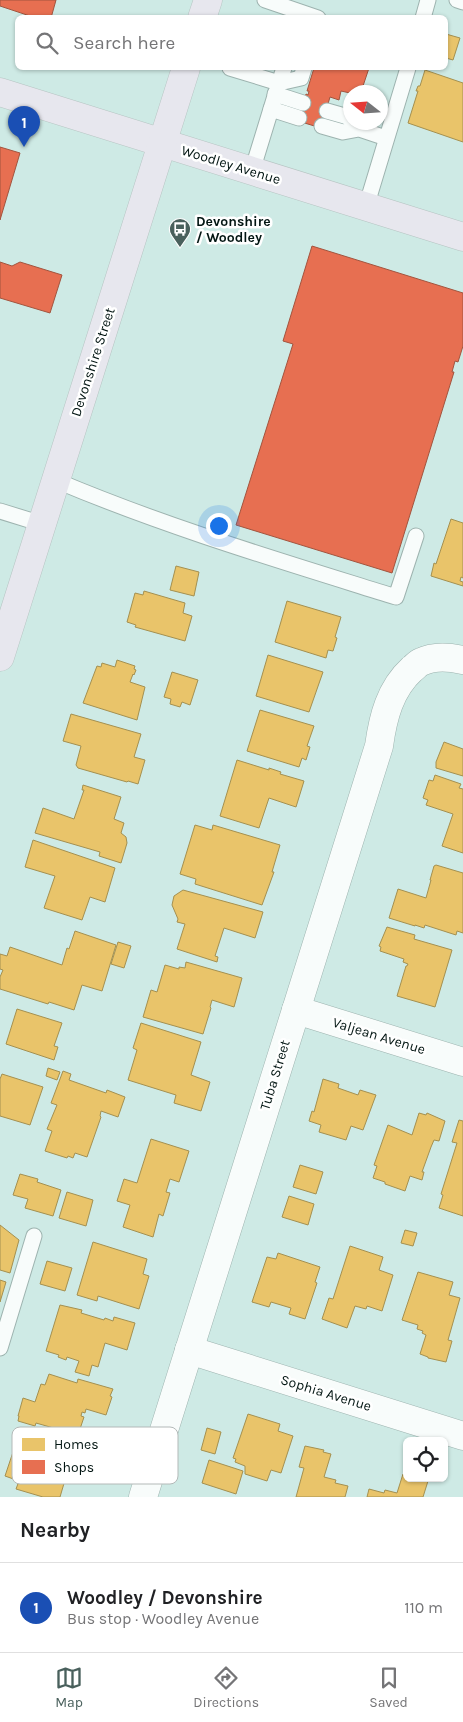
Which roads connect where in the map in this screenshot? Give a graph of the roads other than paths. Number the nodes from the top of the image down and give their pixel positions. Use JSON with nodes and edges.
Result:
{"nodes":[{"id":1,"x":208,"y":0,"type":"edge"},
{"id":2,"x":428,"y":0,"type":"edge"},
{"id":3,"x":457,"y":0,"type":"edge"},
{"id":4,"x":463,"y":2,"type":"edge"},
{"id":5,"x":273,"y":7,"type":"edge"},
{"id":6,"x":203,"y":15,"type":"edge"},
{"id":7,"x":300,"y":15,"type":"edge"},
{"id":8,"x":423,"y":15,"type":"edge"},
{"id":9,"x":185,"y":70,"type":"edge"},
{"id":10,"x":244,"y":70,"type":"edge"},
{"id":11,"x":283,"y":70,"type":"edge"},
{"id":12,"x":303,"y":70,"type":"edge"},
{"id":13,"x":407,"y":70,"type":"edge"},
{"id":14,"x":258,"y":72,"type":"edge"},
{"id":15,"x":277,"y":89,"type":"junction"},
{"id":16,"x":0,"y":92,"type":"edge"},
{"id":17,"x":303,"y":103,"type":"dead end"},
{"id":18,"x":271,"y":109,"type":"junction"},
{"id":19,"x":327,"y":111,"type":"dead end"},
{"id":20,"x":343,"y":116,"type":"edge"},
{"id":21,"x":299,"y":118,"type":"dead end"},
{"id":22,"x":322,"y":126,"type":"dead end"},
{"id":23,"x":346,"y":130,"type":"edge"},
{"id":24,"x":368,"y":130,"type":"edge"},
{"id":25,"x":386,"y":138,"type":"junction"},
{"id":26,"x":161,"y":144,"type":"junction"},
{"id":27,"x":252,"y":171,"type":"junction"},
{"id":28,"x":366,"y":207,"type":"junction"},
{"id":29,"x":463,"y":237,"type":"edge"},
{"id":30,"x":55,"y":480,"type":"junction"},
{"id":31,"x":0,"y":510,"type":"edge"},
{"id":32,"x":42,"y":524,"type":"junction"},
{"id":33,"x":416,"y":536,"type":"dead end"},
{"id":34,"x":0,"y":657,"type":"edge"},
{"id":35,"x":463,"y":660,"type":"edge"},
{"id":36,"x":296,"y":1010,"type":"junction"},
{"id":37,"x":463,"y":1062,"type":"edge"},
{"id":38,"x":34,"y":1236,"type":"dead end"},
{"id":39,"x":0,"y":1348,"type":"edge"},
{"id":40,"x":189,"y":1350,"type":"junction"},
{"id":41,"x":165,"y":1427,"type":"edge"},
{"id":42,"x":463,"y":1436,"type":"edge"},
{"id":43,"x":147,"y":1484,"type":"edge"},
{"id":44,"x":143,"y":1497,"type":"edge"}],
"edges":[{"from":1,"to":6,"type":"main road"},
{"from":2,"to":8,"type":"lane"},
{"from":3,"to":4,"type":"lane"},
{"from":5,"to":7,"type":"lane"},
{"from":9,"to":26,"type":"main road","name":"Devonshire Street"},
{"from":10,"to":14,"type":"lane"},
{"from":11,"to":15,"type":"lane"},
{"from":12,"to":15,"type":"lane"},
{"from":13,"to":25,"type":"lane"},
{"from":14,"to":15,"type":"lane"},
{"from":15,"to":17,"type":"lane"},
{"from":15,"to":18,"type":"lane"},
{"from":16,"to":26,"type":"main road","name":"Woodley Avenue"},
{"from":18,"to":21,"type":"lane"},
{"from":18,"to":27,"type":"lane"},
{"from":19,"to":20,"type":"lane"},
{"from":22,"to":23,"type":"lane"},
{"from":24,"to":25,"type":"lane"},
{"from":25,"to":28,"type":"lane"},
{"from":26,"to":27,"type":"main road","name":"Woodley Avenue"},
{"from":26,"to":30,"type":"main road","name":"Devonshire Street"},
{"from":27,"to":28,"type":"main road","name":"Woodley Avenue"},
{"from":28,"to":29,"type":"main road","name":"Woodley Avenue"},
{"from":30,"to":32,"type":"main road","name":"Devonshire Street"},
{"from":30,"to":33,"type":"lane"},
{"from":31,"to":32,"type":"lane"},
{"from":32,"to":34,"type":"main road","name":"Devonshire Street"},
{"from":35,"to":36,"type":"street","name":"Tuba Street"},
{"from":36,"to":37,"type":"street","name":"Valjean Avenue"},
{"from":36,"to":40,"type":"street","name":"Tuba Street"},
{"from":38,"to":39,"type":"lane"},
{"from":40,"to":41,"type":"street","name":"Tuba Street"},
{"from":40,"to":42,"type":"street","name":"Sophia Avenue"},
{"from":43,"to":44,"type":"street","name":"Tuba Street"}]}
